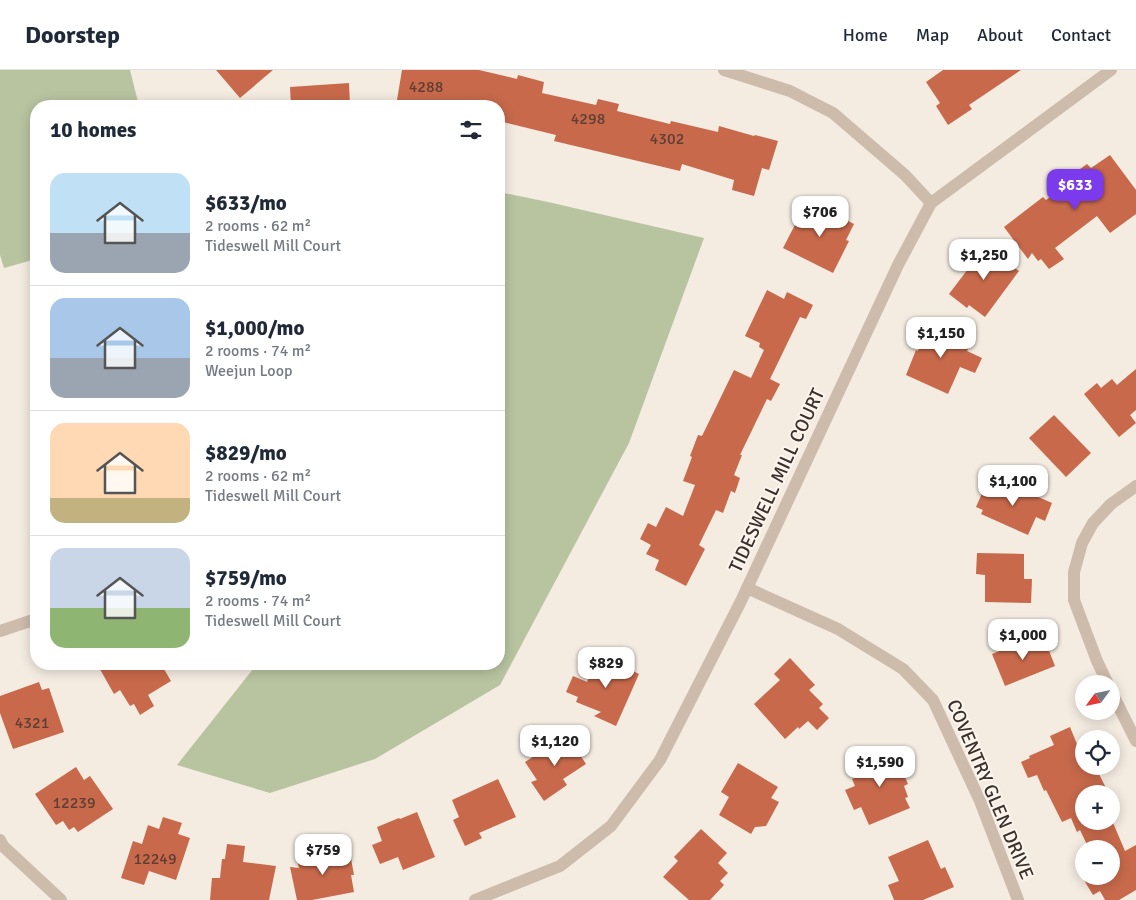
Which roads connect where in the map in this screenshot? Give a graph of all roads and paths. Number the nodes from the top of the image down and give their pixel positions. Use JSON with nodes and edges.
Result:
{"nodes":[{"id":1,"x":724,"y":70,"type":"edge"},
{"id":2,"x":1111,"y":70,"type":"edge"},
{"id":3,"x":931,"y":203,"type":"junction"},
{"id":4,"x":1136,"y":486,"type":"edge"},
{"id":5,"x":747,"y":588,"type":"junction"},
{"id":6,"x":30,"y":621,"type":"edge"},
{"id":7,"x":0,"y":631,"type":"edge"},
{"id":8,"x":1104,"y":675,"type":"edge"},
{"id":9,"x":1120,"y":709,"type":"edge"},
{"id":10,"x":1136,"y":741,"type":"edge"},
{"id":11,"x":0,"y":840,"type":"edge"},
{"id":12,"x":61,"y":900,"type":"edge"},
{"id":13,"x":475,"y":900,"type":"edge"},
{"id":14,"x":1018,"y":900,"type":"edge"}],
"edges":[{"from":1,"to":3,"type":"street"},
{"from":2,"to":3,"type":"street","name":"TIDESWELL MILL COURT"},
{"from":3,"to":5,"type":"street","name":"TIDESWELL MILL COURT"},
{"from":4,"to":8,"type":"street"},
{"from":5,"to":13,"type":"street","name":"TIDESWELL MILL COURT"},
{"from":5,"to":14,"type":"street","name":"COVENTRY GLEN DRIVE"},
{"from":6,"to":7,"type":"street"},
{"from":9,"to":10,"type":"street"},
{"from":11,"to":12,"type":"street"}]}
